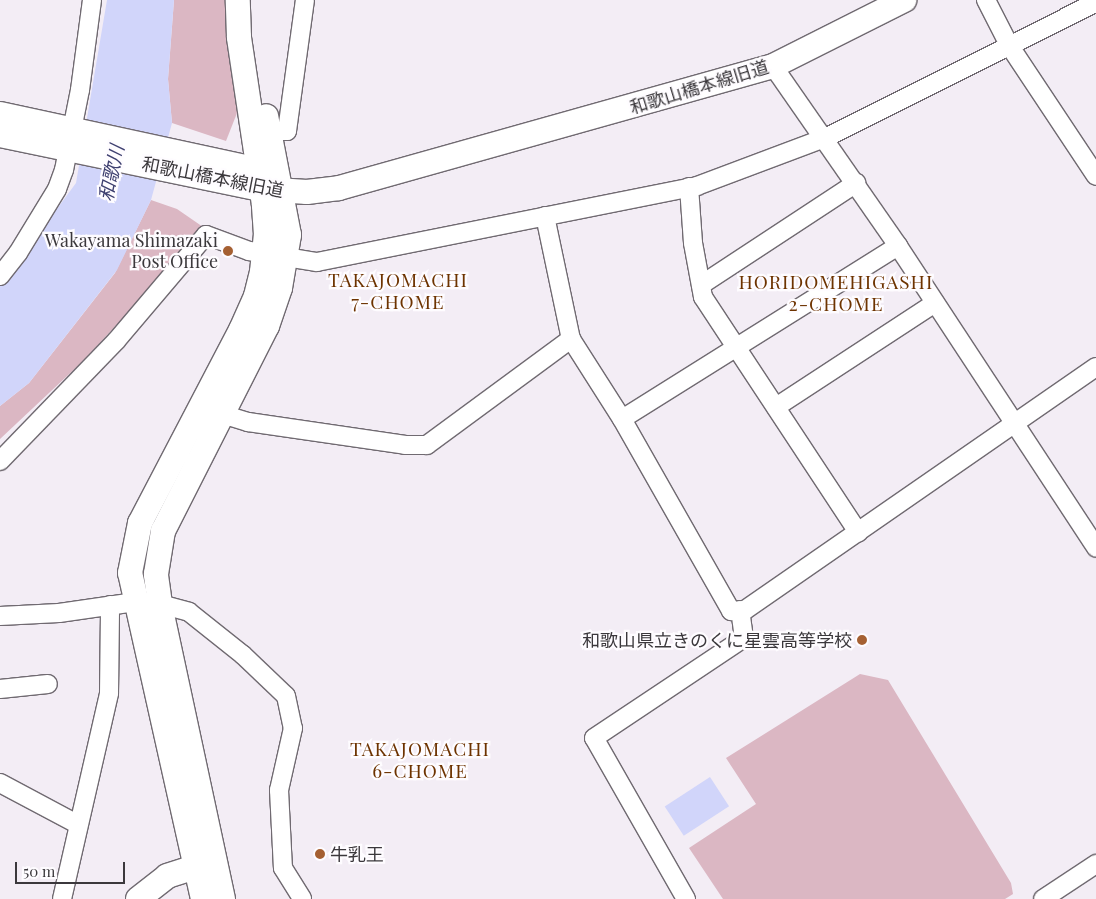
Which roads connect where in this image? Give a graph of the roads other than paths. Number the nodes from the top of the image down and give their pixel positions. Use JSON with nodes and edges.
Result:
{"nodes":[{"id":1,"x":92,"y":0,"type":"edge"},
{"id":2,"x":238,"y":0,"type":"edge"},
{"id":3,"x":251,"y":0,"type":"edge"},
{"id":4,"x":305,"y":0,"type":"edge"},
{"id":5,"x":904,"y":0,"type":"edge"},
{"id":6,"x":986,"y":0,"type":"edge"},
{"id":7,"x":1096,"y":2,"type":"edge"},
{"id":8,"x":1009,"y":45,"type":"junction"},
{"id":9,"x":773,"y":66,"type":"junction"},
{"id":10,"x":0,"y":114,"type":"edge"},
{"id":11,"x":269,"y":131,"type":"junction"},
{"id":12,"x":0,"y":135,"type":"edge"},
{"id":13,"x":825,"y":138,"type":"junction"},
{"id":14,"x":74,"y":140,"type":"junction"},
{"id":15,"x":1096,"y":176,"type":"edge"},
{"id":16,"x":270,"y":182,"type":"junction"},
{"id":17,"x":856,"y":183,"type":"junction"},
{"id":18,"x":689,"y":187,"type":"junction"},
{"id":19,"x":545,"y":216,"type":"junction"},
{"id":20,"x":898,"y":246,"type":"junction"},
{"id":21,"x":275,"y":256,"type":"junction"},
{"id":22,"x":0,"y":276,"type":"edge"},
{"id":23,"x":701,"y":285,"type":"junction"},
{"id":24,"x":935,"y":303,"type":"junction"},
{"id":25,"x":571,"y":339,"type":"junction"},
{"id":26,"x":738,"y":347,"type":"junction"},
{"id":27,"x":1096,"y":367,"type":"edge"},
{"id":28,"x":776,"y":407,"type":"junction"},
{"id":29,"x":212,"y":410,"type":"junction"},
{"id":30,"x":622,"y":419,"type":"junction"},
{"id":31,"x":1015,"y":424,"type":"junction"},
{"id":32,"x":0,"y":460,"type":"edge"},
{"id":33,"x":858,"y":532,"type":"junction"},
{"id":34,"x":1096,"y":548,"type":"edge"},
{"id":35,"x":134,"y":602,"type":"junction"},
{"id":36,"x":160,"y":604,"type":"junction"},
{"id":37,"x":110,"y":605,"type":"junction"},
{"id":38,"x":740,"y":610,"type":"junction"},
{"id":39,"x":0,"y":616,"type":"edge"},
{"id":40,"x":48,"y":684,"type":"dead end"},
{"id":41,"x":0,"y":688,"type":"edge"},
{"id":42,"x":0,"y":783,"type":"edge"},
{"id":43,"x":77,"y":824,"type":"junction"},
{"id":44,"x":205,"y":863,"type":"junction"},
{"id":45,"x":1096,"y":864,"type":"edge"},
{"id":46,"x":62,"y":899,"type":"edge"},
{"id":47,"x":138,"y":899,"type":"edge"},
{"id":48,"x":202,"y":899,"type":"edge"},
{"id":49,"x":224,"y":899,"type":"edge"},
{"id":50,"x":302,"y":899,"type":"edge"},
{"id":51,"x":686,"y":899,"type":"edge"},
{"id":52,"x":1043,"y":899,"type":"edge"}],
"edges":[{"from":1,"to":14,"type":"street"},
{"from":2,"to":16,"type":"street"},
{"from":3,"to":11,"type":"street"},
{"from":4,"to":11,"type":"street"},
{"from":5,"to":9,"type":"street","name":"和歌山橋本線旧道"},
{"from":6,"to":8,"type":"street"},
{"from":7,"to":8,"type":"street"},
{"from":8,"to":13,"type":"street"},
{"from":8,"to":15,"type":"street"},
{"from":9,"to":13,"type":"street"},
{"from":9,"to":16,"type":"street","name":"和歌山橋本線旧道"},
{"from":10,"to":14,"type":"street","name":"和歌山橋本線旧道"},
{"from":11,"to":16,"type":"street"},
{"from":12,"to":14,"type":"street","name":"和歌山橋本線旧道"},
{"from":13,"to":17,"type":"street"},
{"from":13,"to":18,"type":"street"},
{"from":14,"to":16,"type":"street","name":"和歌山橋本線旧道"},
{"from":14,"to":22,"type":"street"},
{"from":16,"to":21,"type":"street"},
{"from":17,"to":20,"type":"street"},
{"from":17,"to":23,"type":"street"},
{"from":18,"to":19,"type":"street"},
{"from":18,"to":23,"type":"street"},
{"from":19,"to":21,"type":"street"},
{"from":19,"to":25,"type":"street"},
{"from":20,"to":24,"type":"street"},
{"from":20,"to":26,"type":"street"},
{"from":21,"to":29,"type":"street"},
{"from":21,"to":32,"type":"street"},
{"from":23,"to":26,"type":"street"},
{"from":24,"to":28,"type":"street"},
{"from":24,"to":31,"type":"street"},
{"from":25,"to":29,"type":"street"},
{"from":25,"to":30,"type":"street"},
{"from":26,"to":28,"type":"street"},
{"from":26,"to":30,"type":"street"},
{"from":27,"to":31,"type":"street"},
{"from":28,"to":33,"type":"street"},
{"from":29,"to":35,"type":"street"},
{"from":29,"to":36,"type":"street"},
{"from":30,"to":38,"type":"street"},
{"from":31,"to":33,"type":"street"},
{"from":31,"to":34,"type":"street"},
{"from":33,"to":38,"type":"street"},
{"from":35,"to":36,"type":"street"},
{"from":35,"to":37,"type":"street"},
{"from":35,"to":44,"type":"street"},
{"from":36,"to":44,"type":"street"},
{"from":36,"to":50,"type":"street"},
{"from":37,"to":39,"type":"street"},
{"from":37,"to":43,"type":"street"},
{"from":38,"to":51,"type":"street"},
{"from":40,"to":41,"type":"street"},
{"from":42,"to":43,"type":"street"},
{"from":43,"to":46,"type":"street"},
{"from":44,"to":47,"type":"street"},
{"from":44,"to":48,"type":"street"},
{"from":44,"to":49,"type":"street"},
{"from":45,"to":52,"type":"street"}]}
